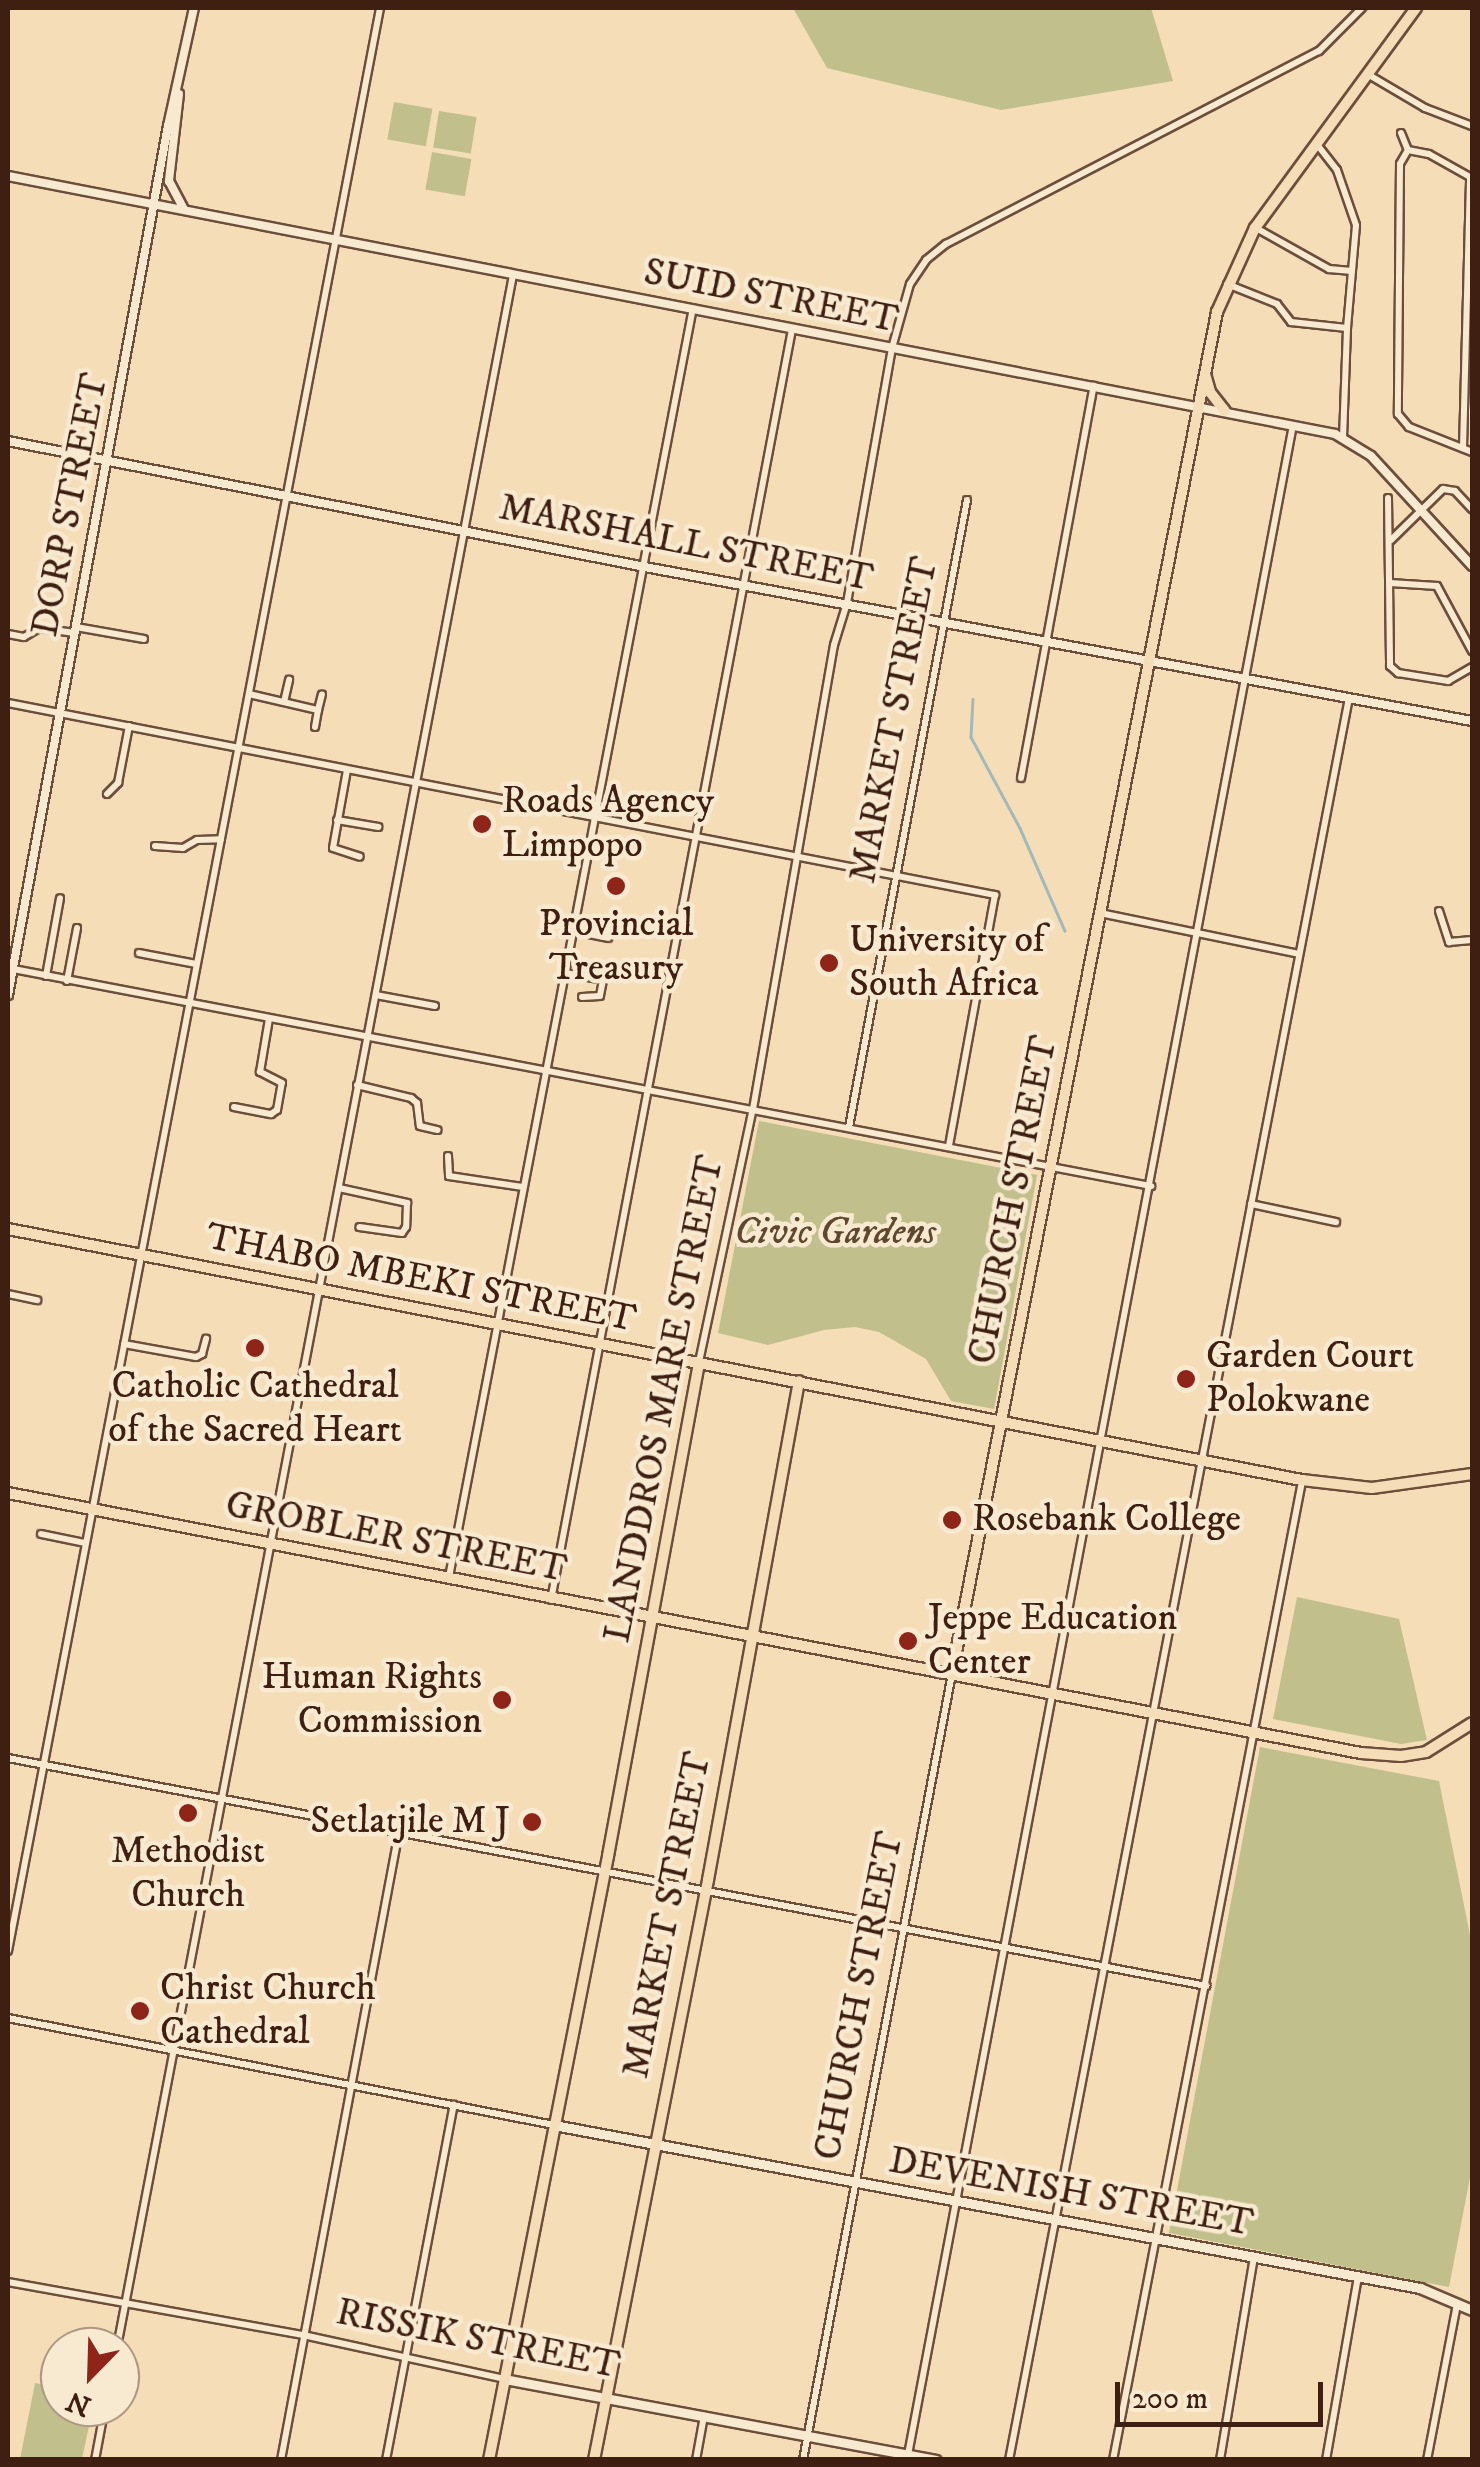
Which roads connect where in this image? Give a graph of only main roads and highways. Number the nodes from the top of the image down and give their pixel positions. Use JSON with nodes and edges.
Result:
{"nodes":[{"id":1,"x":1416,"y":8,"type":"edge"},
{"id":2,"x":1203,"y":368,"type":"junction"},
{"id":3,"x":1225,"y":411,"type":"road end"},
{"id":4,"x":8,"y":1229,"type":"edge"},
{"id":5,"x":699,"y":1363,"type":"junction"},
{"id":6,"x":799,"y":1381,"type":"junction"},
{"id":7,"x":1002,"y":1422,"type":"junction"},
{"id":8,"x":1469,"y":1475,"type":"edge"},
{"id":9,"x":8,"y":1493,"type":"edge"},
{"id":10,"x":652,"y":1616,"type":"junction"},
{"id":11,"x":753,"y":1635,"type":"junction"},
{"id":12,"x":952,"y":1672,"type":"junction"},
{"id":13,"x":1472,"y":1724,"type":"edge"},
{"id":14,"x":554,"y":2125,"type":"junction"},
{"id":15,"x":654,"y":2145,"type":"junction"},
{"id":16,"x":1472,"y":2310,"type":"edge"},
{"id":17,"x":504,"y":2378,"type":"junction"},
{"id":18,"x":606,"y":2397,"type":"junction"},
{"id":19,"x":908,"y":2457,"type":"edge"},
{"id":20,"x":489,"y":2460,"type":"edge"},
{"id":21,"x":594,"y":2460,"type":"edge"},
{"id":22,"x":935,"y":2460,"type":"edge"}],
"edges":[{"from":1,"to":2,"type":"main road","name":"CHURCH STREET"},
{"from":2,"to":3,"type":"main road"},
{"from":2,"to":7,"type":"main road","name":"CHURCH STREET"},
{"from":4,"to":5,"type":"main road","name":"THABO MBEKI STREET"},
{"from":5,"to":6,"type":"main road","name":"THABO MBEKI STREET"},
{"from":5,"to":10,"type":"main road","name":"LANDDROS MARE STREET"},
{"from":6,"to":7,"type":"main road","name":"THABO MBEKI STREET"},
{"from":6,"to":11,"type":"main road","name":"MARKET STREET"},
{"from":7,"to":8,"type":"main road","name":"THABO MBEKI STREET"},
{"from":7,"to":12,"type":"main road","name":"CHURCH STREET"},
{"from":9,"to":10,"type":"main road","name":"GROBLER STREET"},
{"from":10,"to":11,"type":"main road","name":"GROBLER STREET"},
{"from":10,"to":14,"type":"main road","name":"LANDDROS MARE STREET"},
{"from":11,"to":12,"type":"main road","name":"GROBLER STREET"},
{"from":11,"to":15,"type":"main road","name":"MARKET STREET"},
{"from":12,"to":13,"type":"main road","name":"GROBLER STREET"},
{"from":14,"to":15,"type":"main road","name":"DEVENISH STREET"},
{"from":14,"to":17,"type":"main road","name":"LANDDROS MARE STREET"},
{"from":15,"to":16,"type":"main road","name":"DEVENISH STREET"},
{"from":15,"to":18,"type":"main road","name":"MARKET STREET"},
{"from":17,"to":18,"type":"main road","name":"RISSIK STREET"},
{"from":17,"to":20,"type":"main road","name":"LANDDROS MARE STREET"},
{"from":18,"to":19,"type":"main road","name":"RISSIK STREET"},
{"from":18,"to":21,"type":"main road","name":"MARKET STREET"},
{"from":19,"to":22,"type":"main road","name":"RISSIK STREET"}]}
